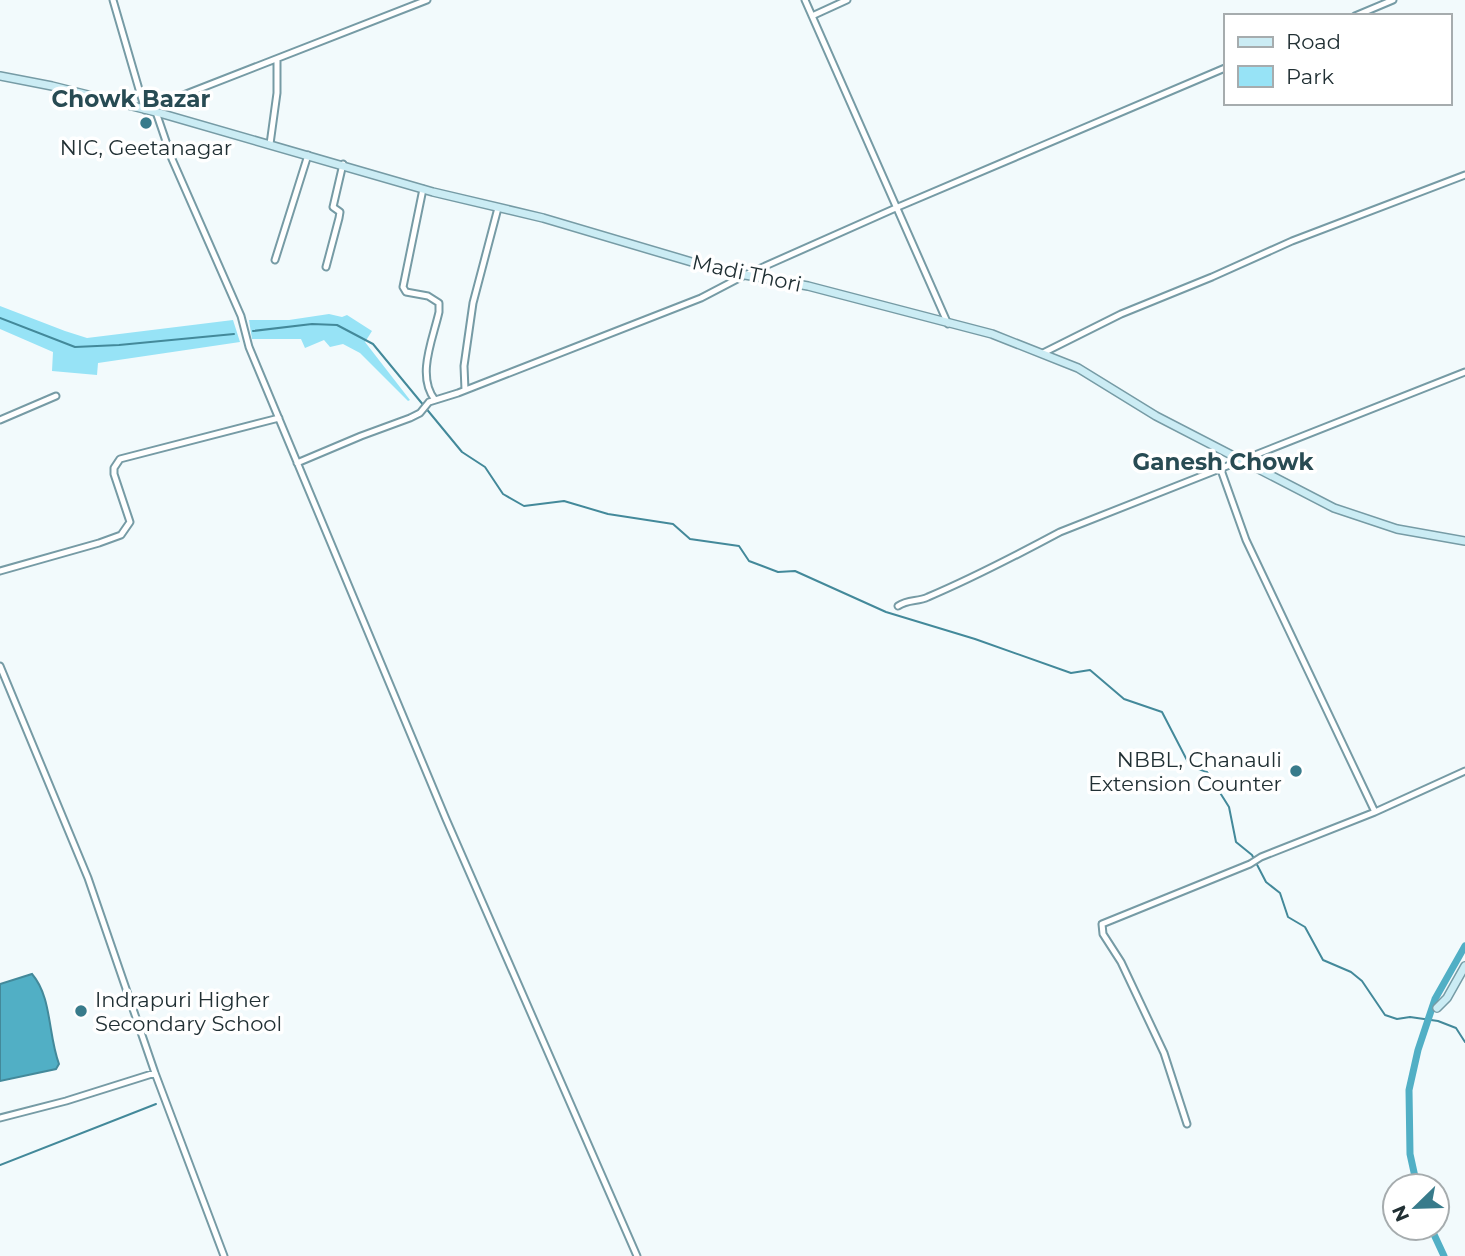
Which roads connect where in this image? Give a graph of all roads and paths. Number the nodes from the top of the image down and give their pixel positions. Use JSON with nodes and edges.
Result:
{"nodes":[{"id":1,"x":113,"y":0,"type":"edge"},
{"id":2,"x":427,"y":0,"type":"edge"},
{"id":3,"x":804,"y":0,"type":"edge"},
{"id":4,"x":847,"y":0,"type":"edge"},
{"id":5,"x":1393,"y":0,"type":"edge"},
{"id":6,"x":1360,"y":14,"type":"edge"},
{"id":7,"x":812,"y":16,"type":"junction"},
{"id":8,"x":277,"y":60,"type":"junction"},
{"id":9,"x":1224,"y":68,"type":"edge"},
{"id":10,"x":0,"y":76,"type":"edge"},
{"id":11,"x":145,"y":110,"type":"junction"},
{"id":12,"x":156,"y":112,"type":"junction"},
{"id":13,"x":270,"y":144,"type":"junction"},
{"id":14,"x":307,"y":155,"type":"junction"},
{"id":15,"x":343,"y":164,"type":"junction"},
{"id":16,"x":1465,"y":175,"type":"edge"},
{"id":17,"x":423,"y":189,"type":"junction"},
{"id":18,"x":898,"y":206,"type":"junction"},
{"id":19,"x":498,"y":208,"type":"junction"},
{"id":20,"x":275,"y":260,"type":"dead end"},
{"id":21,"x":326,"y":267,"type":"dead end"},
{"id":22,"x":745,"y":275,"type":"junction"},
{"id":23,"x":948,"y":324,"type":"junction"},
{"id":24,"x":1043,"y":353,"type":"junction"},
{"id":25,"x":1465,"y":372,"type":"edge"},
{"id":26,"x":465,"y":390,"type":"junction"},
{"id":27,"x":56,"y":396,"type":"dead end"},
{"id":28,"x":432,"y":401,"type":"junction"},
{"id":29,"x":279,"y":418,"type":"junction"},
{"id":30,"x":0,"y":420,"type":"edge"},
{"id":31,"x":1240,"y":461,"type":"junction"},
{"id":32,"x":298,"y":463,"type":"junction"},
{"id":33,"x":1221,"y":470,"type":"junction"},
{"id":34,"x":1465,"y":541,"type":"edge"},
{"id":35,"x":0,"y":571,"type":"edge"},
{"id":36,"x":898,"y":606,"type":"dead end"},
{"id":37,"x":0,"y":666,"type":"edge"},
{"id":38,"x":1465,"y":771,"type":"edge"},
{"id":39,"x":1374,"y":812,"type":"junction"},
{"id":40,"x":1465,"y":966,"type":"edge"},
{"id":41,"x":1437,"y":1008,"type":"dead end"},
{"id":42,"x":155,"y":1073,"type":"junction"},
{"id":43,"x":0,"y":1118,"type":"edge"},
{"id":44,"x":1187,"y":1124,"type":"dead end"},
{"id":45,"x":224,"y":1256,"type":"edge"},
{"id":46,"x":637,"y":1256,"type":"edge"}],
"edges":[{"from":1,"to":11,"type":"street"},
{"from":2,"to":8,"type":"street"},
{"from":3,"to":7,"type":"street"},
{"from":4,"to":7,"type":"street"},
{"from":5,"to":6,"type":"street"},
{"from":7,"to":18,"type":"street"},
{"from":8,"to":11,"type":"street"},
{"from":8,"to":13,"type":"street"},
{"from":9,"to":18,"type":"street"},
{"from":10,"to":11,"type":"main road","name":"Madi Thori"},
{"from":11,"to":12,"type":"main road","name":"Madi Thori"},
{"from":12,"to":13,"type":"main road","name":"Madi Thori"},
{"from":12,"to":29,"type":"street"},
{"from":13,"to":14,"type":"main road","name":"Madi Thori"},
{"from":14,"to":15,"type":"main road","name":"Madi Thori"},
{"from":14,"to":20,"type":"street"},
{"from":15,"to":17,"type":"main road","name":"Madi Thori"},
{"from":15,"to":21,"type":"street"},
{"from":16,"to":24,"type":"street"},
{"from":17,"to":19,"type":"main road","name":"Madi Thori"},
{"from":17,"to":28,"type":"street"},
{"from":18,"to":22,"type":"street"},
{"from":18,"to":23,"type":"street"},
{"from":19,"to":22,"type":"main road","name":"Madi Thori"},
{"from":19,"to":26,"type":"street"},
{"from":22,"to":23,"type":"main road","name":"Madi Thori"},
{"from":22,"to":26,"type":"street"},
{"from":23,"to":24,"type":"main road","name":"Madi Thori"},
{"from":24,"to":31,"type":"main road","name":"Madi Thori"},
{"from":25,"to":31,"type":"street"},
{"from":26,"to":28,"type":"street"},
{"from":27,"to":30,"type":"street"},
{"from":28,"to":32,"type":"street"},
{"from":29,"to":32,"type":"street"},
{"from":29,"to":35,"type":"street"},
{"from":31,"to":33,"type":"street"},
{"from":31,"to":34,"type":"main road","name":"Madi Thori"},
{"from":32,"to":46,"type":"street"},
{"from":33,"to":36,"type":"street"},
{"from":33,"to":39,"type":"street"},
{"from":37,"to":42,"type":"street"},
{"from":38,"to":39,"type":"street"},
{"from":39,"to":44,"type":"street"},
{"from":40,"to":41,"type":"main road"},
{"from":42,"to":43,"type":"street"},
{"from":42,"to":45,"type":"street"}]}
